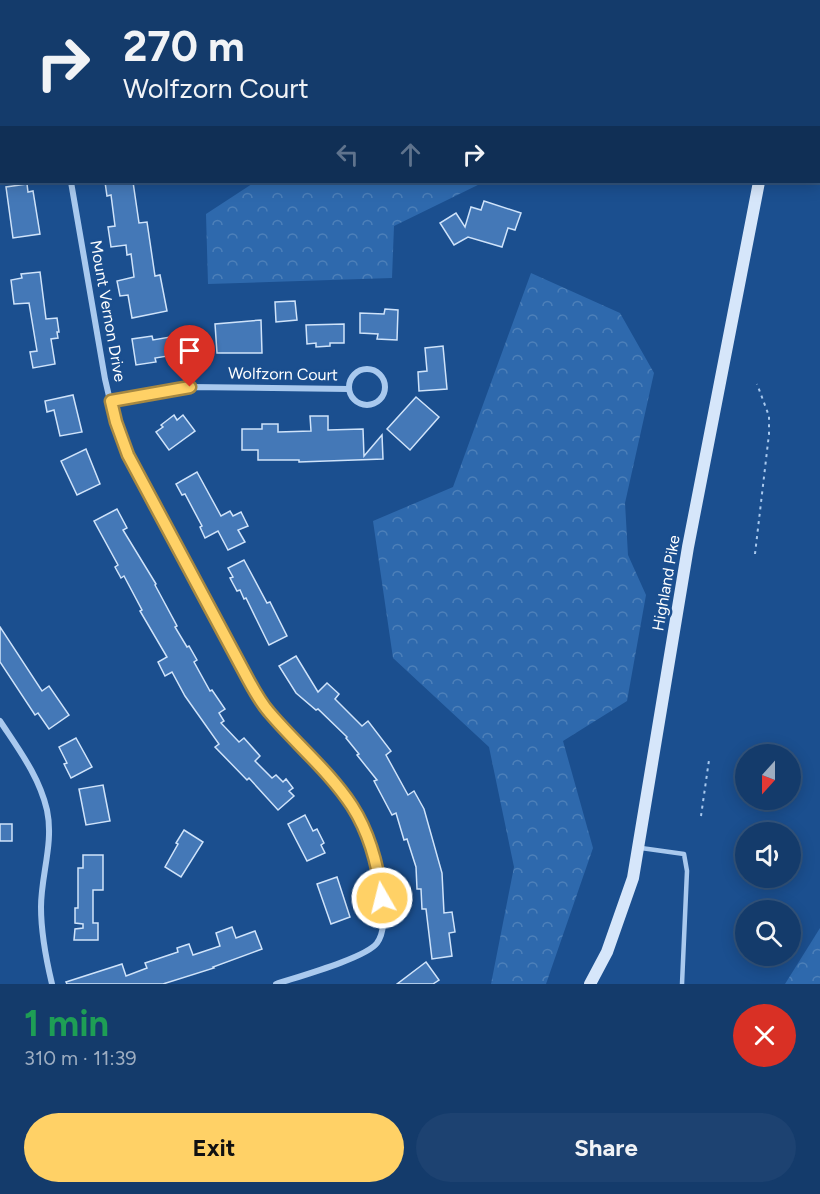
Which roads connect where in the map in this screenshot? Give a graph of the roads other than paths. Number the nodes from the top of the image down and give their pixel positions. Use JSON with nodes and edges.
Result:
{"nodes":[{"id":1,"x":71,"y":183,"type":"edge"},
{"id":2,"x":759,"y":183,"type":"edge"},
{"id":3,"x":349,"y":389,"type":"junction"},
{"id":4,"x":111,"y":401,"type":"junction"},
{"id":5,"x":0,"y":721,"type":"edge"},
{"id":6,"x":638,"y":847,"type":"junction"},
{"id":7,"x":52,"y":984,"type":"edge"},
{"id":8,"x":276,"y":984,"type":"edge"},
{"id":9,"x":590,"y":984,"type":"edge"},
{"id":10,"x":682,"y":984,"type":"edge"}],
"edges":[{"from":1,"to":4,"type":"street","name":"Mount Vernon Drive"},
{"from":2,"to":6,"type":"main road","name":"Highland Pike"},
{"from":3,"to":3,"type":"street","name":"Wolfzorn Court"},
{"from":3,"to":4,"type":"street","name":"Wolfzorn Court"},
{"from":4,"to":8,"type":"street","name":"Mount Vernon Drive"},
{"from":5,"to":7,"type":"street"},
{"from":6,"to":9,"type":"main road","name":"Highland Pike"},
{"from":6,"to":10,"type":"lane"}]}
